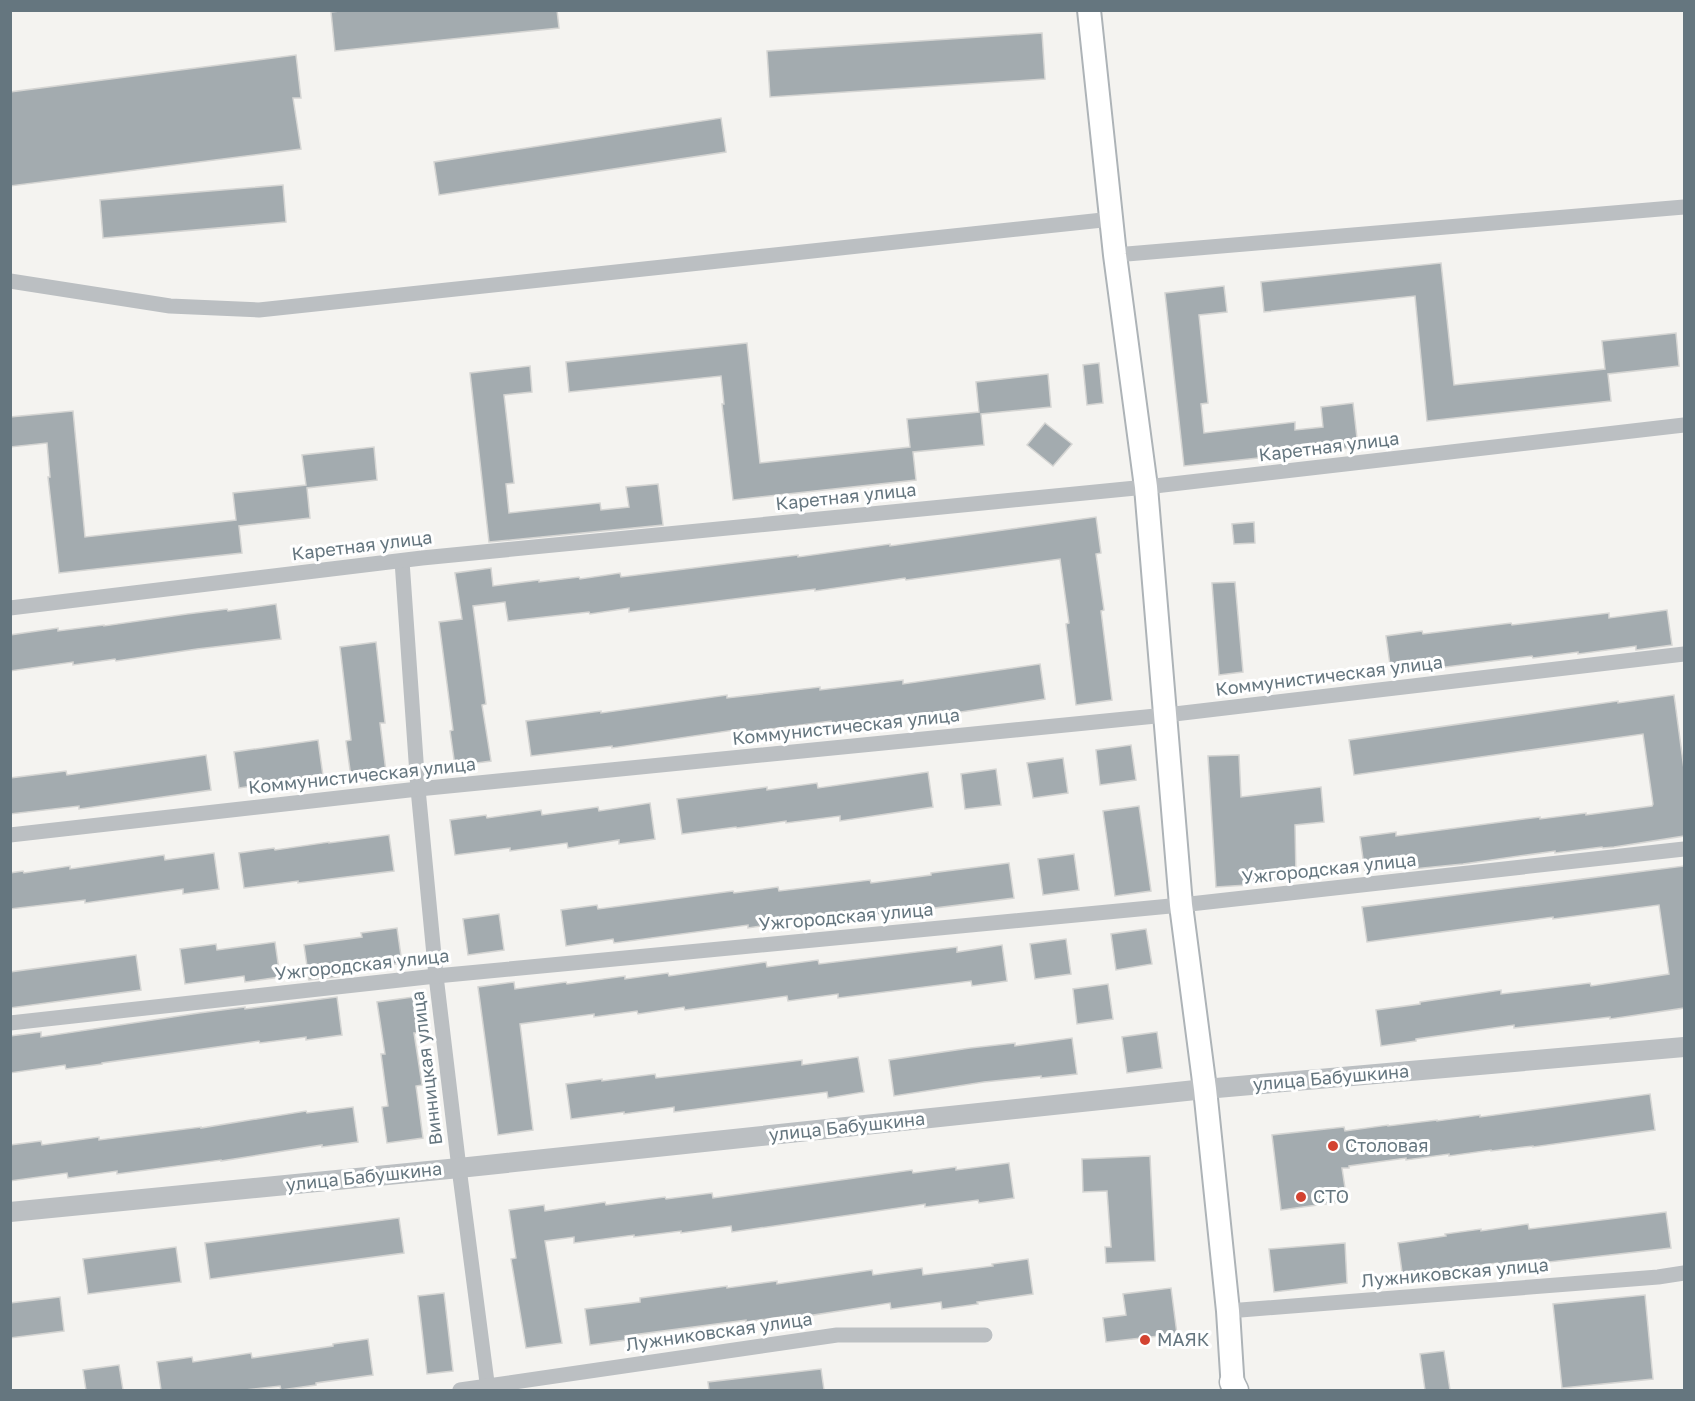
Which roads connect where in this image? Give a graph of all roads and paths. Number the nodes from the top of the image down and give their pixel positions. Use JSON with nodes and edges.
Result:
{"nodes":[{"id":1,"x":1089,"y":10,"type":"edge"},
{"id":2,"x":1684,"y":207,"type":"edge"},
{"id":3,"x":1112,"y":219,"type":"junction"},
{"id":4,"x":1115,"y":255,"type":"junction"},
{"id":5,"x":10,"y":281,"type":"edge"},
{"id":6,"x":1684,"y":425,"type":"edge"},
{"id":7,"x":1146,"y":487,"type":"junction"},
{"id":8,"x":402,"y":561,"type":"junction"},
{"id":9,"x":10,"y":608,"type":"edge"},
{"id":10,"x":1684,"y":656,"type":"edge"},
{"id":11,"x":1166,"y":715,"type":"junction"},
{"id":12,"x":418,"y":789,"type":"junction"},
{"id":13,"x":10,"y":835,"type":"edge"},
{"id":14,"x":1684,"y":849,"type":"edge"},
{"id":15,"x":1181,"y":905,"type":"junction"},
{"id":16,"x":436,"y":976,"type":"junction"},
{"id":17,"x":10,"y":1023,"type":"edge"},
{"id":18,"x":1684,"y":1047,"type":"edge"},
{"id":19,"x":1205,"y":1089,"type":"junction"},
{"id":20,"x":459,"y":1168,"type":"junction"},
{"id":21,"x":10,"y":1212,"type":"edge"},
{"id":22,"x":1684,"y":1273,"type":"edge"},
{"id":23,"x":1228,"y":1311,"type":"junction"},
{"id":24,"x":985,"y":1335,"type":"dead end"},
{"id":25,"x":488,"y":1388,"type":"edge"},
{"id":26,"x":1233,"y":1388,"type":"edge"},
{"id":27,"x":460,"y":1390,"type":"edge"}],
"edges":[{"from":1,"to":3,"type":"main road"},
{"from":2,"to":4,"type":"street"},
{"from":3,"to":4,"type":"main road"},
{"from":3,"to":5,"type":"street"},
{"from":4,"to":7,"type":"main road"},
{"from":6,"to":7,"type":"street","name":"Каретная улица"},
{"from":7,"to":8,"type":"street","name":"Каретная улица"},
{"from":7,"to":11,"type":"main road"},
{"from":8,"to":9,"type":"street","name":"Каретная улица"},
{"from":8,"to":12,"type":"street","name":"Винницкая улица"},
{"from":10,"to":11,"type":"street","name":"Коммунистическая улица"},
{"from":11,"to":12,"type":"street","name":"Коммунистическая улица"},
{"from":11,"to":15,"type":"main road"},
{"from":12,"to":13,"type":"street","name":"Коммунистическая улица"},
{"from":12,"to":16,"type":"street","name":"Винницкая улица"},
{"from":14,"to":15,"type":"street","name":"Ужгородская улица"},
{"from":15,"to":16,"type":"street","name":"Ужгородская улица"},
{"from":15,"to":19,"type":"main road"},
{"from":16,"to":17,"type":"street","name":"Ужгородская улица"},
{"from":16,"to":20,"type":"street","name":"Винницкая улица"},
{"from":18,"to":19,"type":"street","name":"улица Бабушкина"},
{"from":19,"to":20,"type":"street","name":"улица Бабушкина"},
{"from":19,"to":23,"type":"main road"},
{"from":20,"to":21,"type":"street","name":"улица Бабушкина"},
{"from":20,"to":25,"type":"street","name":"Винницкая улица"},
{"from":22,"to":23,"type":"street","name":"Лужниковская улица"},
{"from":23,"to":26,"type":"main road"},
{"from":24,"to":25,"type":"street","name":"Лужниковская улица"},
{"from":25,"to":27,"type":"street","name":"Лужниковская улица"}]}
